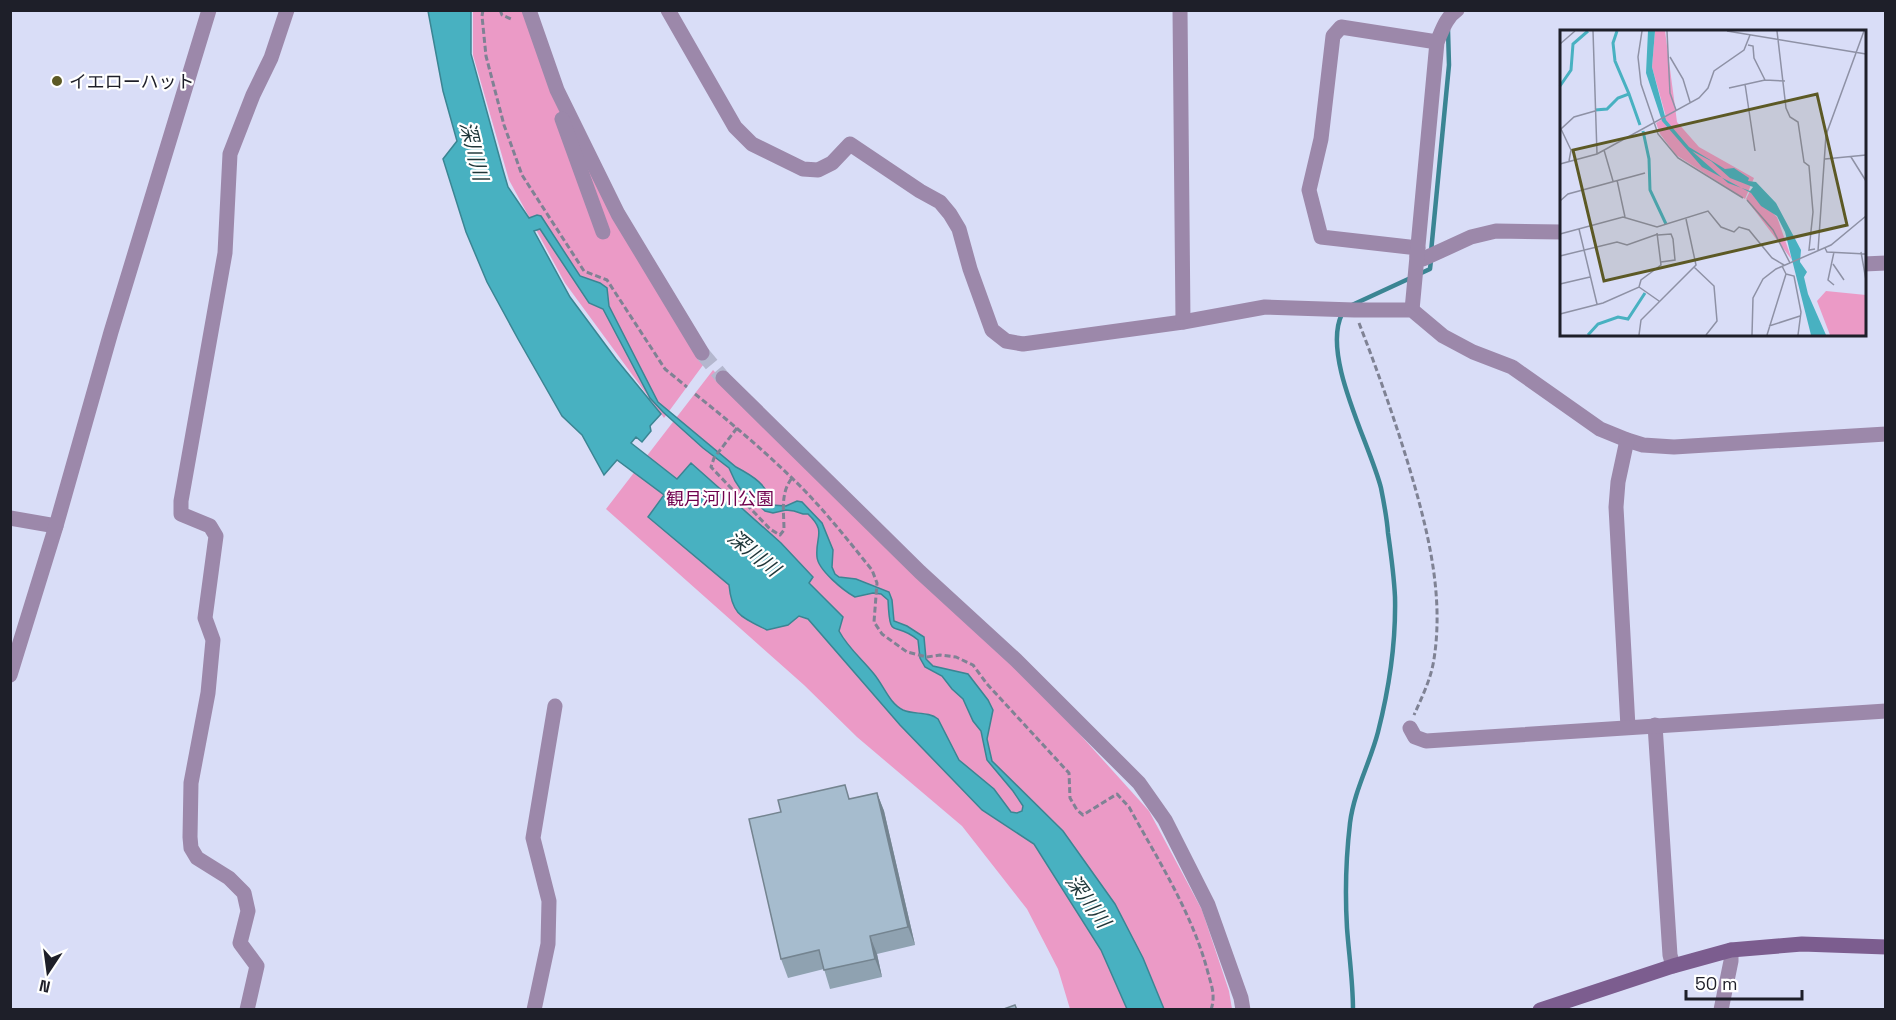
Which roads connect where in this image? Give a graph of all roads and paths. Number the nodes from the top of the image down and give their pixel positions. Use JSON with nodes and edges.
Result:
{"nodes":[{"id":1,"x":209,"y":10,"type":"edge"},
{"id":2,"x":287,"y":10,"type":"edge"},
{"id":3,"x":483,"y":10,"type":"edge"},
{"id":4,"x":501,"y":10,"type":"edge"},
{"id":5,"x":529,"y":10,"type":"edge"},
{"id":6,"x":668,"y":10,"type":"edge"},
{"id":7,"x":1180,"y":10,"type":"edge"},
{"id":8,"x":1457,"y":10,"type":"edge"},
{"id":9,"x":511,"y":19,"type":"dead end"},
{"id":10,"x":1437,"y":42,"type":"junction"},
{"id":11,"x":564,"y":106,"type":"junction"},
{"id":12,"x":603,"y":232,"type":"dead end"},
{"id":13,"x":1560,"y":232,"type":"edge"},
{"id":14,"x":1418,"y":252,"type":"junction"},
{"id":15,"x":1886,"y":263,"type":"edge"},
{"id":16,"x":1866,"y":264,"type":"edge"},
{"id":17,"x":1354,"y":310,"type":"junction"},
{"id":18,"x":1412,"y":310,"type":"junction"},
{"id":19,"x":1183,"y":322,"type":"junction"},
{"id":20,"x":702,"y":353,"type":"tunnel mouth"},
{"id":21,"x":723,"y":378,"type":"tunnel mouth"},
{"id":22,"x":687,"y":387,"type":"dead end"},
{"id":23,"x":695,"y":394,"type":"dead end"},
{"id":24,"x":736,"y":428,"type":"junction"},
{"id":25,"x":1886,"y":434,"type":"edge"},
{"id":26,"x":1627,"y":440,"type":"junction"},
{"id":27,"x":792,"y":478,"type":"junction"},
{"id":28,"x":10,"y":518,"type":"edge"},
{"id":29,"x":56,"y":526,"type":"junction"},
{"id":30,"x":10,"y":675,"type":"edge"},
{"id":31,"x":555,"y":706,"type":"dead end"},
{"id":32,"x":1886,"y":711,"type":"edge"},
{"id":33,"x":1655,"y":725,"type":"junction"},
{"id":34,"x":1629,"y":727,"type":"junction"},
{"id":35,"x":1410,"y":728,"type":"joint"},
{"id":36,"x":1886,"y":947,"type":"edge"},
{"id":37,"x":1731,"y":950,"type":"junction"},
{"id":38,"x":1673,"y":966,"type":"junction"},
{"id":39,"x":247,"y":1010,"type":"edge"},
{"id":40,"x":534,"y":1010,"type":"edge"},
{"id":41,"x":1211,"y":1010,"type":"edge"},
{"id":42,"x":1243,"y":1010,"type":"edge"},
{"id":43,"x":1540,"y":1010,"type":"edge"},
{"id":44,"x":1721,"y":1010,"type":"edge"}],
"edges":[{"from":1,"to":29,"type":"street"},
{"from":2,"to":39,"type":"street"},
{"from":3,"to":22,"type":"path"},
{"from":4,"to":9,"type":"path"},
{"from":5,"to":11,"type":"street"},
{"from":6,"to":19,"type":"street"},
{"from":7,"to":19,"type":"street"},
{"from":8,"to":10,"type":"street"},
{"from":10,"to":14,"type":"street"},
{"from":10,"to":14,"type":"street"},
{"from":11,"to":12,"type":"street"},
{"from":11,"to":20,"type":"street"},
{"from":13,"to":14,"type":"street"},
{"from":14,"to":18,"type":"street"},
{"from":15,"to":16,"type":"street"},
{"from":17,"to":18,"type":"street"},
{"from":17,"to":19,"type":"street"},
{"from":17,"to":35,"type":"path"},
{"from":18,"to":26,"type":"street"},
{"from":21,"to":42,"type":"street"},
{"from":23,"to":24,"type":"path"},
{"from":24,"to":27,"type":"path"},
{"from":24,"to":27,"type":"path"},
{"from":25,"to":26,"type":"street"},
{"from":26,"to":34,"type":"street"},
{"from":27,"to":41,"type":"path"},
{"from":28,"to":29,"type":"street"},
{"from":29,"to":30,"type":"street"},
{"from":31,"to":40,"type":"street"},
{"from":32,"to":33,"type":"street"},
{"from":33,"to":34,"type":"street"},
{"from":33,"to":38,"type":"street"},
{"from":34,"to":35,"type":"street"},
{"from":36,"to":37,"type":"street"},
{"from":37,"to":38,"type":"street"},
{"from":37,"to":44,"type":"street"},
{"from":38,"to":43,"type":"street"}]}
